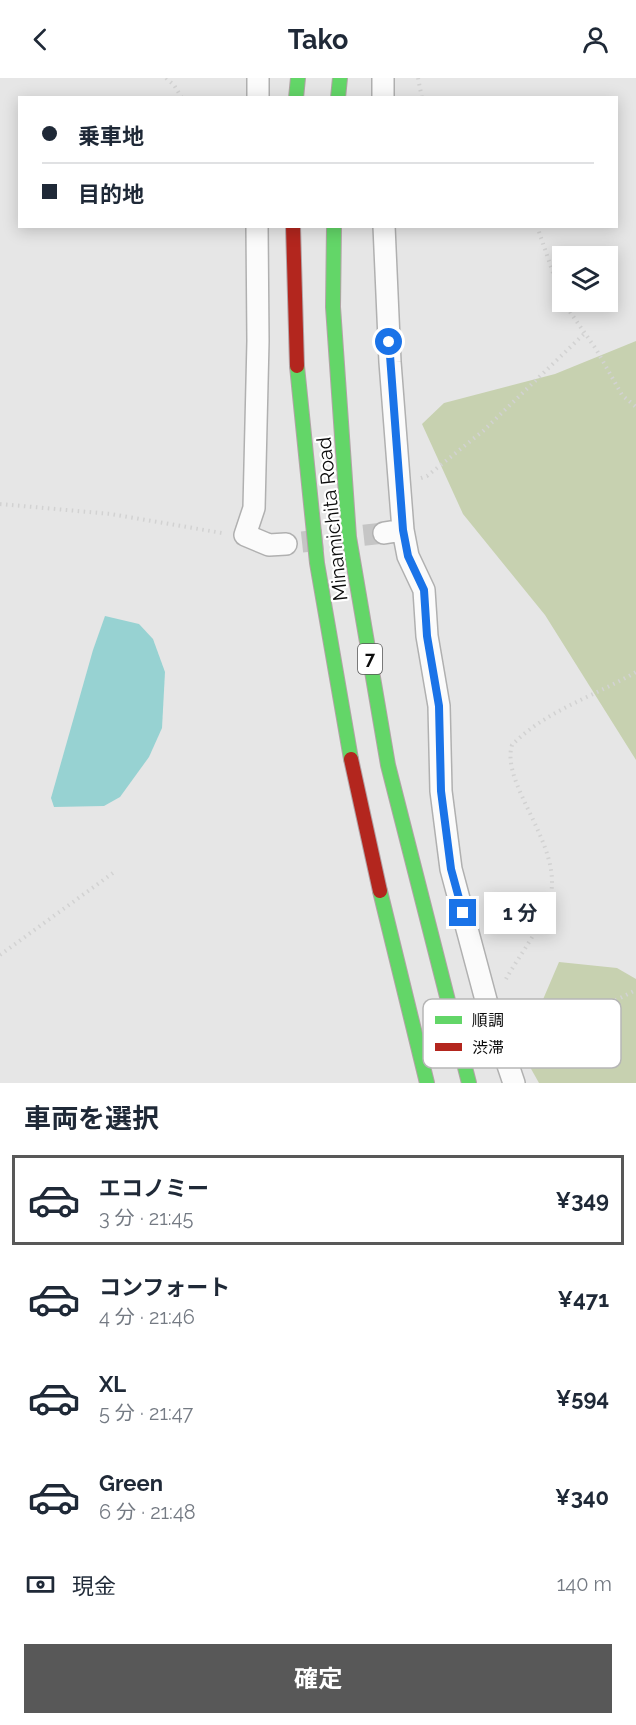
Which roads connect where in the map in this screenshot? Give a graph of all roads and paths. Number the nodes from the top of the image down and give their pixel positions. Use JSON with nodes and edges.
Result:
{"nodes":[{"id":1,"x":166,"y":78,"type":"edge"},
{"id":2,"x":258,"y":78,"type":"edge"},
{"id":3,"x":298,"y":78,"type":"edge"},
{"id":4,"x":340,"y":78,"type":"edge"},
{"id":5,"x":384,"y":78,"type":"edge"},
{"id":6,"x":418,"y":78,"type":"edge"},
{"id":7,"x":181,"y":96,"type":"edge"},
{"id":8,"x":258,"y":96,"type":"edge"},
{"id":9,"x":296,"y":96,"type":"edge"},
{"id":10,"x":338,"y":96,"type":"edge"},
{"id":11,"x":384,"y":96,"type":"edge"},
{"id":12,"x":422,"y":96,"type":"edge"},
{"id":13,"x":257,"y":228,"type":"edge"},
{"id":14,"x":293,"y":228,"type":"edge"},
{"id":15,"x":334,"y":228,"type":"edge"},
{"id":16,"x":384,"y":228,"type":"edge"},
{"id":17,"x":538,"y":228,"type":"edge"},
{"id":18,"x":552,"y":269,"type":"edge"},
{"id":19,"x":571,"y":312,"type":"edge"},
{"id":20,"x":585,"y":333,"type":"junction"},
{"id":21,"x":636,"y":407,"type":"edge"},
{"id":22,"x":400,"y":483,"type":"junction"},
{"id":23,"x":0,"y":504,"type":"edge"},
{"id":24,"x":245,"y":535,"type":"junction"},
{"id":25,"x":286,"y":544,"type":"tunnel mouth"},
{"id":26,"x":636,"y":672,"type":"edge"},
{"id":27,"x":113,"y":873,"type":"dead end"},
{"id":28,"x":0,"y":955,"type":"edge"},
{"id":29,"x":636,"y":990,"type":"edge"},
{"id":30,"x":490,"y":998,"type":"junction"},
{"id":31,"x":448,"y":999,"type":"edge"},
{"id":32,"x":494,"y":999,"type":"edge"},
{"id":33,"x":618,"y":999,"type":"edge"},
{"id":34,"x":423,"y":1066,"type":"edge"},
{"id":35,"x":423,"y":1068,"type":"edge"},
{"id":36,"x":465,"y":1068,"type":"edge"},
{"id":37,"x":510,"y":1068,"type":"edge"},
{"id":38,"x":427,"y":1083,"type":"edge"},
{"id":39,"x":469,"y":1083,"type":"edge"},
{"id":40,"x":514,"y":1083,"type":"edge"}],
"edges":[{"from":1,"to":7,"type":"path"},
{"from":2,"to":8,"type":"street"},
{"from":3,"to":9,"type":"highway"},
{"from":4,"to":10,"type":"highway"},
{"from":5,"to":11,"type":"street"},
{"from":6,"to":12,"type":"path"},
{"from":13,"to":24,"type":"street"},
{"from":14,"to":34,"type":"highway","name":"Minamichita Road","number":"7"},
{"from":15,"to":31,"type":"highway","name":"Minamichita Road","number":"7"},
{"from":16,"to":22,"type":"street"},
{"from":17,"to":18,"type":"path"},
{"from":19,"to":20,"type":"path"},
{"from":20,"to":21,"type":"path"},
{"from":20,"to":22,"type":"path"},
{"from":22,"to":30,"type":"street"},
{"from":23,"to":24,"type":"path"},
{"from":24,"to":25,"type":"street"},
{"from":26,"to":30,"type":"path"},
{"from":27,"to":28,"type":"path"},
{"from":29,"to":33,"type":"path"},
{"from":30,"to":32,"type":"path"},
{"from":35,"to":38,"type":"highway","name":"Minamichita Road","number":"7"},
{"from":36,"to":39,"type":"highway","name":"Minamichita Road","number":"7"},
{"from":37,"to":40,"type":"street"}]}
